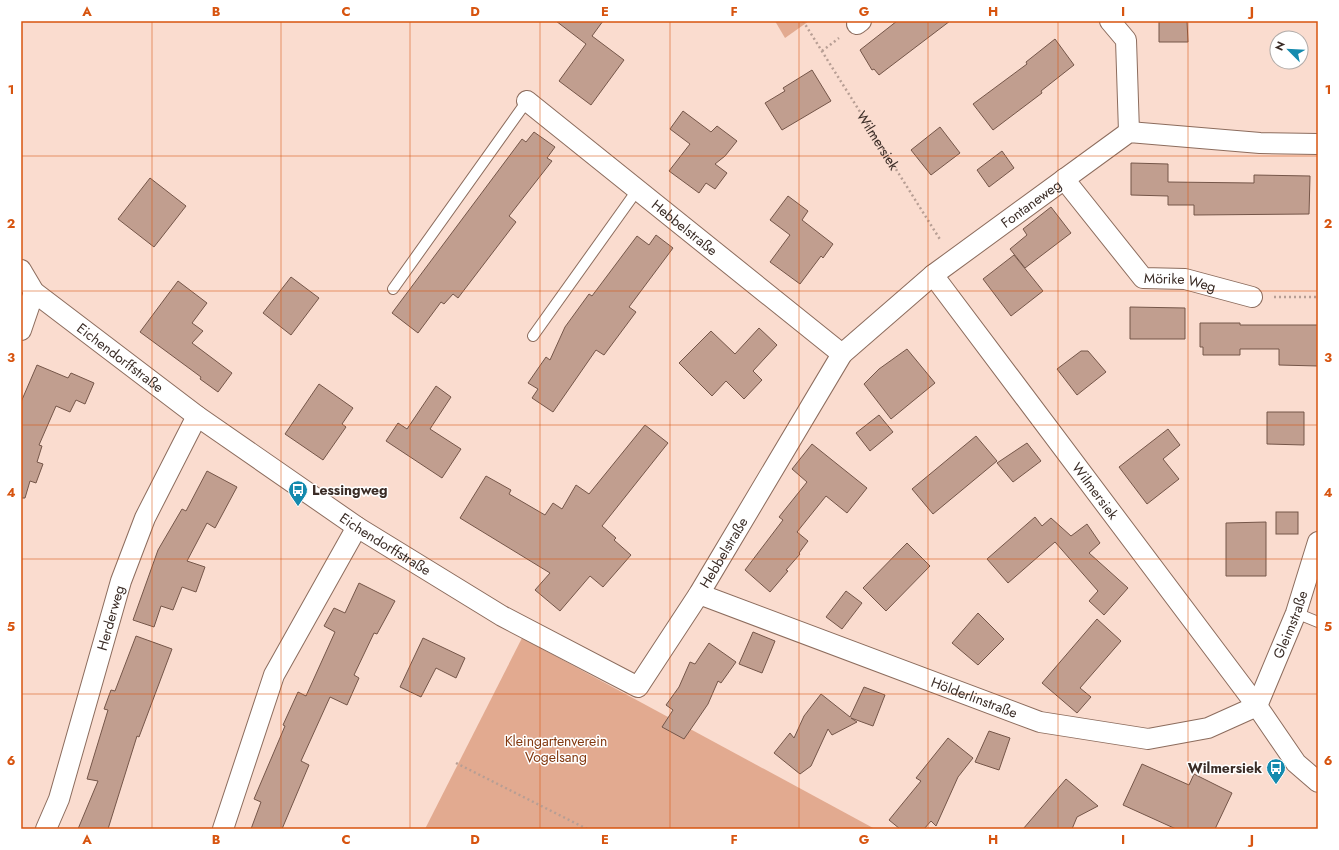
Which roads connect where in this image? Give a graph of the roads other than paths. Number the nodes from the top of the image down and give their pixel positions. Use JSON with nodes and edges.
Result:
{"nodes":[{"id":1,"x":1110,"y":21,"type":"edge"},
{"id":2,"x":527,"y":101,"type":"joint"},
{"id":3,"x":1129,"y":132,"type":"junction"},
{"id":4,"x":1318,"y":144,"type":"edge"},
{"id":5,"x":1064,"y":179,"type":"junction"},
{"id":6,"x":638,"y":188,"type":"junction"},
{"id":7,"x":21,"y":270,"type":"edge"},
{"id":8,"x":933,"y":275,"type":"junction"},
{"id":9,"x":393,"y":289,"type":"dead end"},
{"id":10,"x":34,"y":292,"type":"junction"},
{"id":11,"x":1252,"y":297,"type":"road end"},
{"id":12,"x":21,"y":330,"type":"edge"},
{"id":13,"x":533,"y":336,"type":"dead end"},
{"id":14,"x":842,"y":354,"type":"junction"},
{"id":15,"x":197,"y":416,"type":"junction"},
{"id":16,"x":357,"y":527,"type":"junction"},
{"id":17,"x":1318,"y":542,"type":"edge"},
{"id":18,"x":699,"y":594,"type":"junction"},
{"id":19,"x":1296,"y":613,"type":"junction"},
{"id":20,"x":1318,"y":622,"type":"edge"},
{"id":21,"x":638,"y":687,"type":"joint"},
{"id":22,"x":1257,"y":706,"type":"junction"},
{"id":23,"x":1318,"y":782,"type":"edge"},
{"id":24,"x":46,"y":829,"type":"edge"},
{"id":25,"x":223,"y":829,"type":"edge"}],
"edges":[{"from":1,"to":3,"type":"street"},
{"from":2,"to":6,"type":"street","name":"Hebbelstraße"},
{"from":2,"to":9,"type":"lane"},
{"from":3,"to":4,"type":"street"},
{"from":3,"to":5,"type":"street","name":"Fontaneweg"},
{"from":5,"to":8,"type":"street","name":"Fontaneweg"},
{"from":5,"to":11,"type":"street","name":"Mörike Weg"},
{"from":6,"to":13,"type":"lane"},
{"from":6,"to":14,"type":"street","name":"Hebbelstraße"},
{"from":7,"to":10,"type":"street","name":"Eichendorffstraße"},
{"from":8,"to":14,"type":"street","name":"Hebbelstraße"},
{"from":8,"to":22,"type":"street","name":"Wilmersiek"},
{"from":10,"to":12,"type":"street"},
{"from":10,"to":15,"type":"street","name":"Eichendorffstraße"},
{"from":14,"to":18,"type":"street","name":"Hebbelstraße"},
{"from":15,"to":16,"type":"street","name":"Eichendorffstraße"},
{"from":15,"to":24,"type":"street","name":"Herderweg"},
{"from":16,"to":21,"type":"street","name":"Eichendorffstraße"},
{"from":16,"to":25,"type":"street"},
{"from":17,"to":19,"type":"street","name":"Gleimstraße"},
{"from":18,"to":21,"type":"street","name":"Hebbelstraße"},
{"from":18,"to":22,"type":"street","name":"Hölderlinstraße"},
{"from":19,"to":20,"type":"lane"},
{"from":19,"to":22,"type":"street","name":"Gleimstraße"},
{"from":22,"to":23,"type":"street","name":"Wilmersiek"}]}
